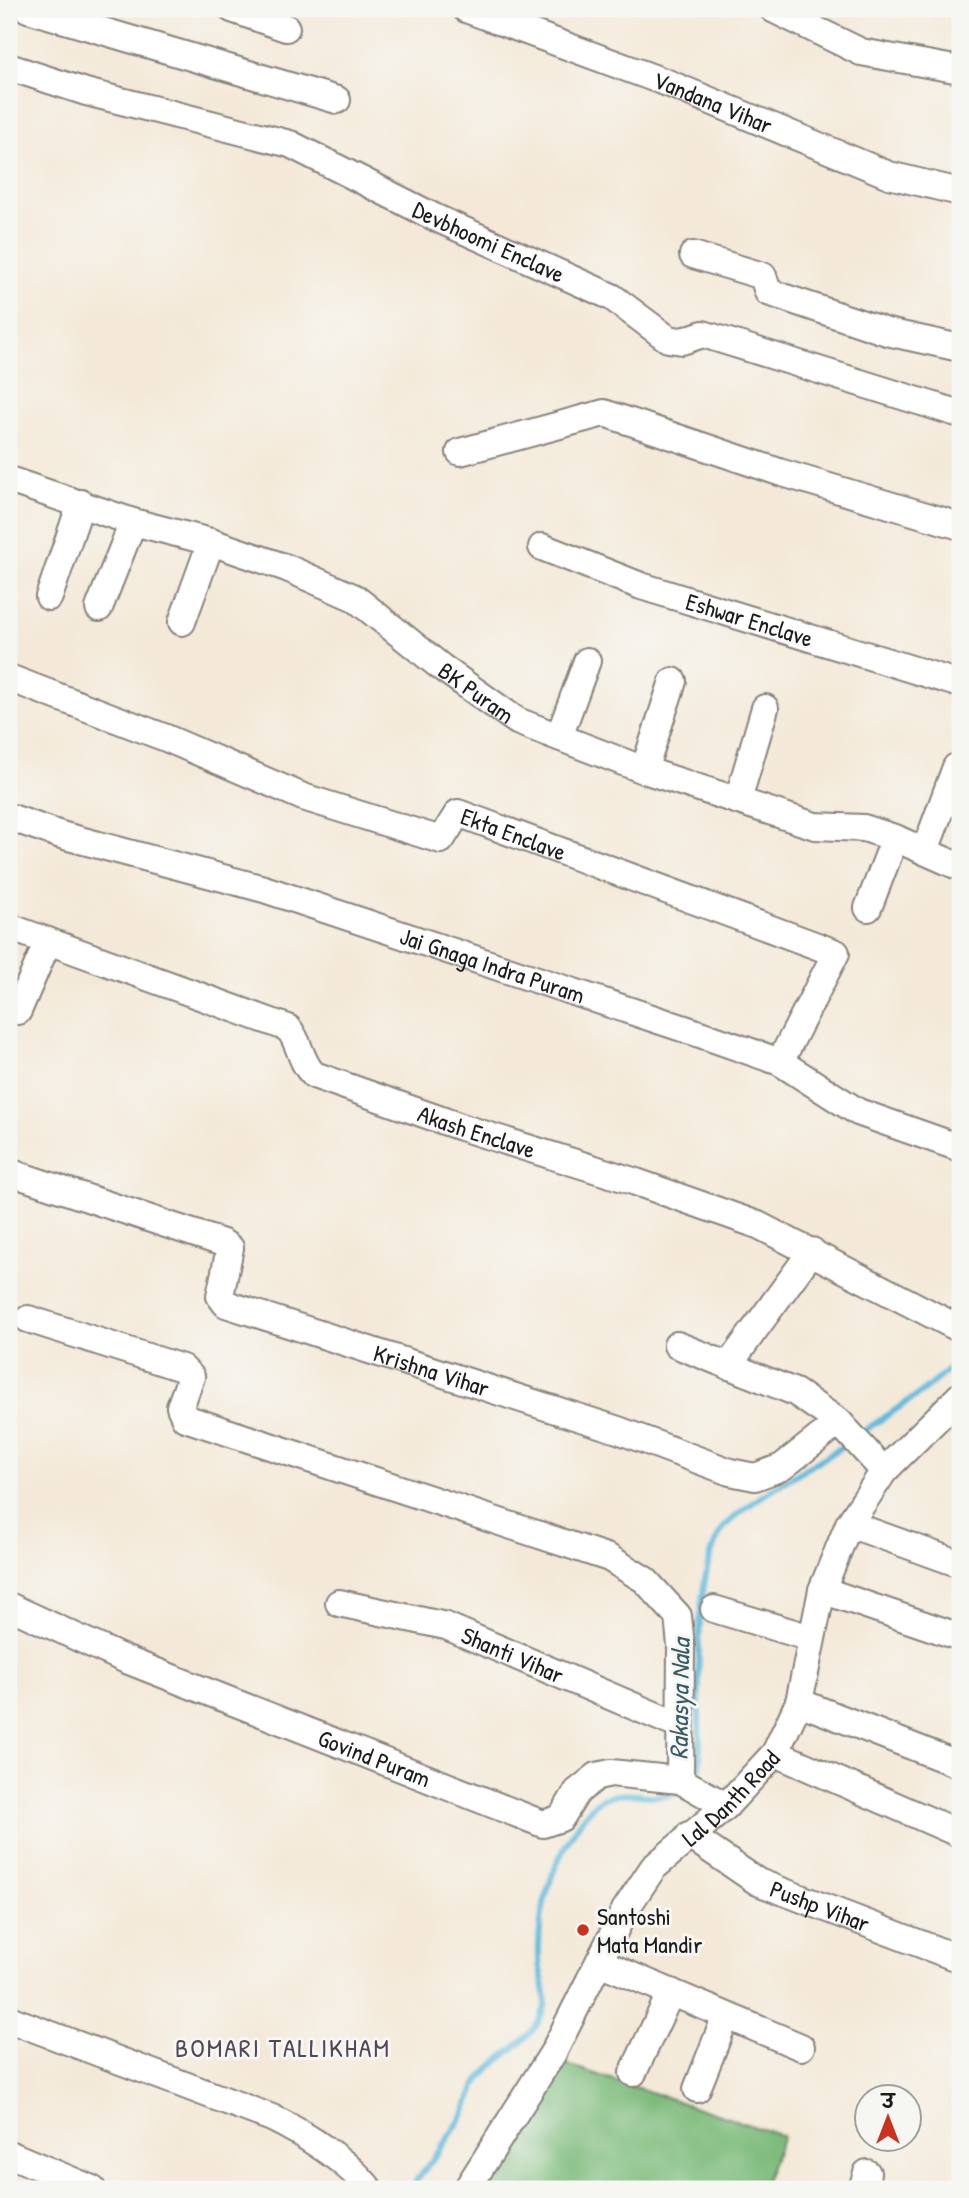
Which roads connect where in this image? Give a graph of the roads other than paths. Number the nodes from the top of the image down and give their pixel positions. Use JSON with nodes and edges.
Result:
{"nodes":[{"id":1,"x":28,"y":9,"type":"edge"},
{"id":2,"x":232,"y":9,"type":"edge"},
{"id":3,"x":466,"y":9,"type":"edge"},
{"id":4,"x":773,"y":9,"type":"edge"},
{"id":5,"x":286,"y":28,"type":"dead end"},
{"id":6,"x":9,"y":67,"type":"edge"},
{"id":7,"x":960,"y":70,"type":"edge"},
{"id":8,"x":337,"y":100,"type":"dead end"},
{"id":9,"x":960,"y":192,"type":"edge"},
{"id":10,"x":693,"y":255,"type":"dead end"},
{"id":11,"x":960,"y":348,"type":"edge"},
{"id":12,"x":960,"y":414,"type":"edge"},
{"id":13,"x":460,"y":452,"type":"dead end"},
{"id":14,"x":9,"y":480,"type":"edge"},
{"id":15,"x":81,"y":503,"type":"junction"},
{"id":16,"x":133,"y":522,"type":"junction"},
{"id":17,"x":960,"y":526,"type":"edge"},
{"id":18,"x":211,"y":542,"type":"junction"},
{"id":19,"x":542,"y":547,"type":"dead end"},
{"id":20,"x":49,"y":597,"type":"dead end"},
{"id":21,"x":99,"y":608,"type":"dead end"},
{"id":22,"x":182,"y":622,"type":"dead end"},
{"id":23,"x":587,"y":662,"type":"dead end"},
{"id":24,"x":9,"y":678,"type":"edge"},
{"id":25,"x":673,"y":681,"type":"dead end"},
{"id":26,"x":960,"y":684,"type":"edge"},
{"id":27,"x":765,"y":708,"type":"dead end"},
{"id":28,"x":559,"y":737,"type":"junction"},
{"id":29,"x":956,"y":767,"type":"dead end"},
{"id":30,"x":644,"y":770,"type":"junction"},
{"id":31,"x":738,"y":800,"type":"junction"},
{"id":32,"x":9,"y":817,"type":"edge"},
{"id":33,"x":895,"y":838,"type":"junction"},
{"id":34,"x":925,"y":851,"type":"junction"},
{"id":35,"x":959,"y":864,"type":"edge"},
{"id":36,"x":868,"y":908,"type":"dead end"},
{"id":37,"x":9,"y":927,"type":"edge"},
{"id":38,"x":48,"y":941,"type":"junction"},
{"id":39,"x":18,"y":1011,"type":"dead end"},
{"id":40,"x":780,"y":1062,"type":"junction"},
{"id":41,"x":960,"y":1148,"type":"edge"},
{"id":42,"x":9,"y":1172,"type":"edge"},
{"id":43,"x":812,"y":1251,"type":"junction"},
{"id":44,"x":29,"y":1319,"type":"dead end"},
{"id":45,"x":960,"y":1329,"type":"edge"},
{"id":46,"x":677,"y":1345,"type":"dead end"},
{"id":47,"x":728,"y":1366,"type":"junction"},
{"id":48,"x":958,"y":1401,"type":"edge"},
{"id":49,"x":847,"y":1431,"type":"junction"},
{"id":50,"x":884,"y":1471,"type":"junction"},
{"id":51,"x":849,"y":1524,"type":"junction"},
{"id":52,"x":960,"y":1564,"type":"edge"},
{"id":53,"x":822,"y":1590,"type":"junction"},
{"id":54,"x":339,"y":1603,"type":"dead end"},
{"id":55,"x":9,"y":1606,"type":"edge"},
{"id":56,"x":714,"y":1609,"type":"dead end"},
{"id":57,"x":960,"y":1637,"type":"edge"},
{"id":58,"x":811,"y":1638,"type":"junction"},
{"id":59,"x":799,"y":1702,"type":"junction"},
{"id":60,"x":680,"y":1726,"type":"junction"},
{"id":61,"x":775,"y":1753,"type":"junction"},
{"id":62,"x":960,"y":1765,"type":"edge"},
{"id":63,"x":690,"y":1785,"type":"junction"},
{"id":64,"x":726,"y":1807,"type":"junction"},
{"id":65,"x":960,"y":1834,"type":"edge"},
{"id":66,"x":689,"y":1835,"type":"junction"},
{"id":67,"x":960,"y":1959,"type":"edge"},
{"id":68,"x":599,"y":1962,"type":"junction"},
{"id":69,"x":671,"y":1992,"type":"junction"},
{"id":70,"x":726,"y":2016,"type":"junction"},
{"id":71,"x":9,"y":2019,"type":"edge"},
{"id":72,"x":801,"y":2047,"type":"dead end"},
{"id":73,"x":633,"y":2073,"type":"dead end"},
{"id":74,"x":697,"y":2088,"type":"dead end"},
{"id":75,"x":9,"y":2154,"type":"edge"},
{"id":76,"x":92,"y":2189,"type":"edge"},
{"id":77,"x":369,"y":2189,"type":"edge"},
{"id":78,"x":467,"y":2189,"type":"edge"}],
"edges":[{"from":1,"to":8,"type":"street"},
{"from":2,"to":5,"type":"street"},
{"from":3,"to":9,"type":"street","name":"Vandana Vihar"},
{"from":4,"to":7,"type":"street"},
{"from":6,"to":12,"type":"street","name":"Devbhoomi Enclave"},
{"from":10,"to":11,"type":"street"},
{"from":13,"to":17,"type":"street"},
{"from":14,"to":15,"type":"street","name":"BK Puram"},
{"from":15,"to":16,"type":"street","name":"BK Puram"},
{"from":15,"to":20,"type":"street"},
{"from":16,"to":18,"type":"street","name":"BK Puram"},
{"from":16,"to":21,"type":"street"},
{"from":18,"to":22,"type":"street"},
{"from":18,"to":28,"type":"street","name":"BK Puram"},
{"from":19,"to":26,"type":"street","name":"Eshwar Enclave"},
{"from":23,"to":28,"type":"street"},
{"from":24,"to":40,"type":"street","name":"Ekta Enclave"},
{"from":25,"to":30,"type":"street"},
{"from":27,"to":31,"type":"street"},
{"from":28,"to":30,"type":"street","name":"BK Puram"},
{"from":29,"to":34,"type":"street"},
{"from":30,"to":31,"type":"street","name":"BK Puram"},
{"from":31,"to":33,"type":"street","name":"BK Puram"},
{"from":32,"to":40,"type":"street","name":"Jai Gnaga Indra Puram"},
{"from":33,"to":34,"type":"street","name":"BK Puram"},
{"from":33,"to":36,"type":"street"},
{"from":34,"to":35,"type":"street","name":"BK Puram"},
{"from":37,"to":38,"type":"street","name":"Akash Enclave"},
{"from":38,"to":39,"type":"street"},
{"from":38,"to":43,"type":"street","name":"Akash Enclave"},
{"from":40,"to":41,"type":"street","name":"Jai Gnaga Indra Puram"},
{"from":42,"to":49,"type":"street","name":"Krishna Vihar"},
{"from":43,"to":45,"type":"street","name":"Akash Enclave"},
{"from":43,"to":47,"type":"street"},
{"from":44,"to":60,"type":"street"},
{"from":46,"to":47,"type":"street"},
{"from":47,"to":49,"type":"street"},
{"from":48,"to":50,"type":"street","name":"Lal Danth Road"},
{"from":49,"to":50,"type":"street"},
{"from":50,"to":51,"type":"street","name":"Lal Danth Road"},
{"from":51,"to":52,"type":"street"},
{"from":51,"to":53,"type":"street","name":"Lal Danth Road"},
{"from":53,"to":57,"type":"street"},
{"from":53,"to":58,"type":"street","name":"Lal Danth Road"},
{"from":54,"to":60,"type":"street","name":"Shanti Vihar"},
{"from":55,"to":63,"type":"street","name":"Govind Puram"},
{"from":56,"to":58,"type":"street"},
{"from":58,"to":59,"type":"street","name":"Lal Danth Road"},
{"from":59,"to":61,"type":"street","name":"Lal Danth Road"},
{"from":59,"to":62,"type":"street"},
{"from":60,"to":63,"type":"street"},
{"from":61,"to":64,"type":"street","name":"Lal Danth Road"},
{"from":61,"to":65,"type":"street"},
{"from":63,"to":64,"type":"street","name":"Govind Puram"},
{"from":64,"to":66,"type":"street","name":"Lal Danth Road"},
{"from":66,"to":67,"type":"street","name":"Pushp Vihar"},
{"from":66,"to":68,"type":"street","name":"Lal Danth Road"},
{"from":68,"to":69,"type":"street"},
{"from":68,"to":78,"type":"street","name":"Lal Danth Road"},
{"from":69,"to":70,"type":"street"},
{"from":69,"to":73,"type":"street"},
{"from":70,"to":72,"type":"street"},
{"from":70,"to":74,"type":"street"},
{"from":71,"to":77,"type":"street"},
{"from":75,"to":76,"type":"street"}]}
